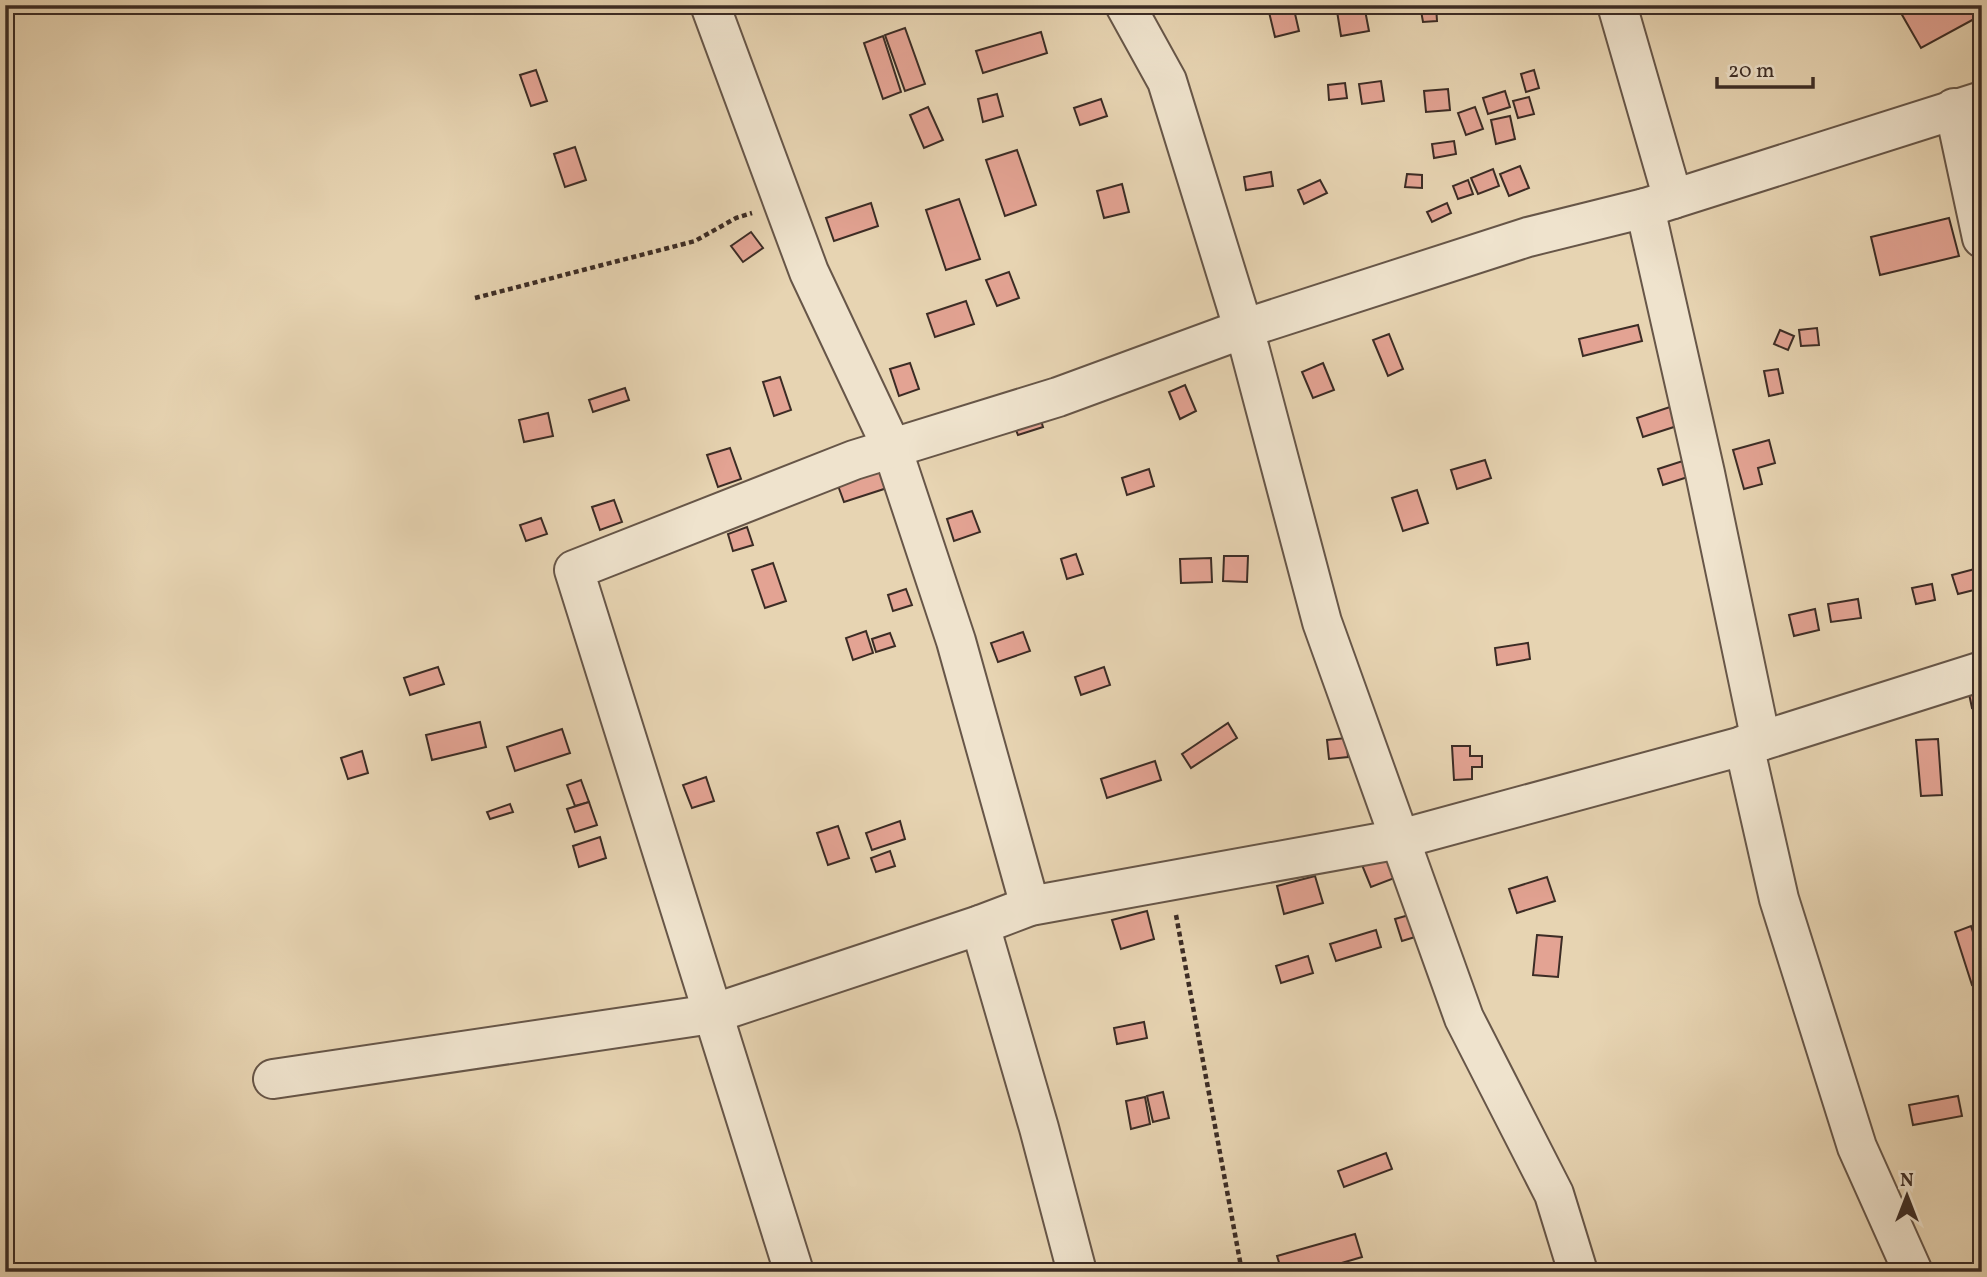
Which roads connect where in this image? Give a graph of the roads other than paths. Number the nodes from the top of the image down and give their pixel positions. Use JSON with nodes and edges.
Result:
{"nodes":[{"id":1,"x":710,"y":5,"type":"edge"},
{"id":2,"x":1125,"y":5,"type":"edge"},
{"id":3,"x":1617,"y":5,"type":"edge"},
{"id":4,"x":1968,"y":105,"type":"edge"},
{"id":5,"x":1659,"y":204,"type":"junction"},
{"id":6,"x":1982,"y":238,"type":"edge"},
{"id":7,"x":1243,"y":329,"type":"junction"},
{"id":8,"x":892,"y":448,"type":"junction"},
{"id":9,"x":1982,"y":671,"type":"edge"},
{"id":10,"x":1753,"y":743,"type":"junction"},
{"id":11,"x":1400,"y":839,"type":"junction"},
{"id":12,"x":1030,"y":906,"type":"junction"},
{"id":13,"x":980,"y":925,"type":"junction"},
{"id":14,"x":712,"y":1014,"type":"junction"},
{"id":15,"x":273,"y":1079,"type":"dead end"},
{"id":16,"x":794,"y":1272,"type":"edge"},
{"id":17,"x":1077,"y":1272,"type":"edge"},
{"id":18,"x":1578,"y":1272,"type":"edge"},
{"id":19,"x":1913,"y":1272,"type":"edge"}],
"edges":[{"from":1,"to":8,"type":"street"},
{"from":2,"to":7,"type":"street"},
{"from":3,"to":5,"type":"street"},
{"from":4,"to":5,"type":"street"},
{"from":4,"to":6,"type":"street"},
{"from":5,"to":7,"type":"street"},
{"from":5,"to":10,"type":"street"},
{"from":7,"to":8,"type":"street"},
{"from":7,"to":11,"type":"street"},
{"from":8,"to":12,"type":"street"},
{"from":8,"to":14,"type":"street"},
{"from":9,"to":10,"type":"street"},
{"from":10,"to":11,"type":"street"},
{"from":10,"to":19,"type":"street"},
{"from":11,"to":12,"type":"street"},
{"from":11,"to":18,"type":"street"},
{"from":12,"to":13,"type":"street"},
{"from":13,"to":14,"type":"street"},
{"from":13,"to":17,"type":"street"},
{"from":14,"to":15,"type":"street"},
{"from":14,"to":16,"type":"street"}]}
